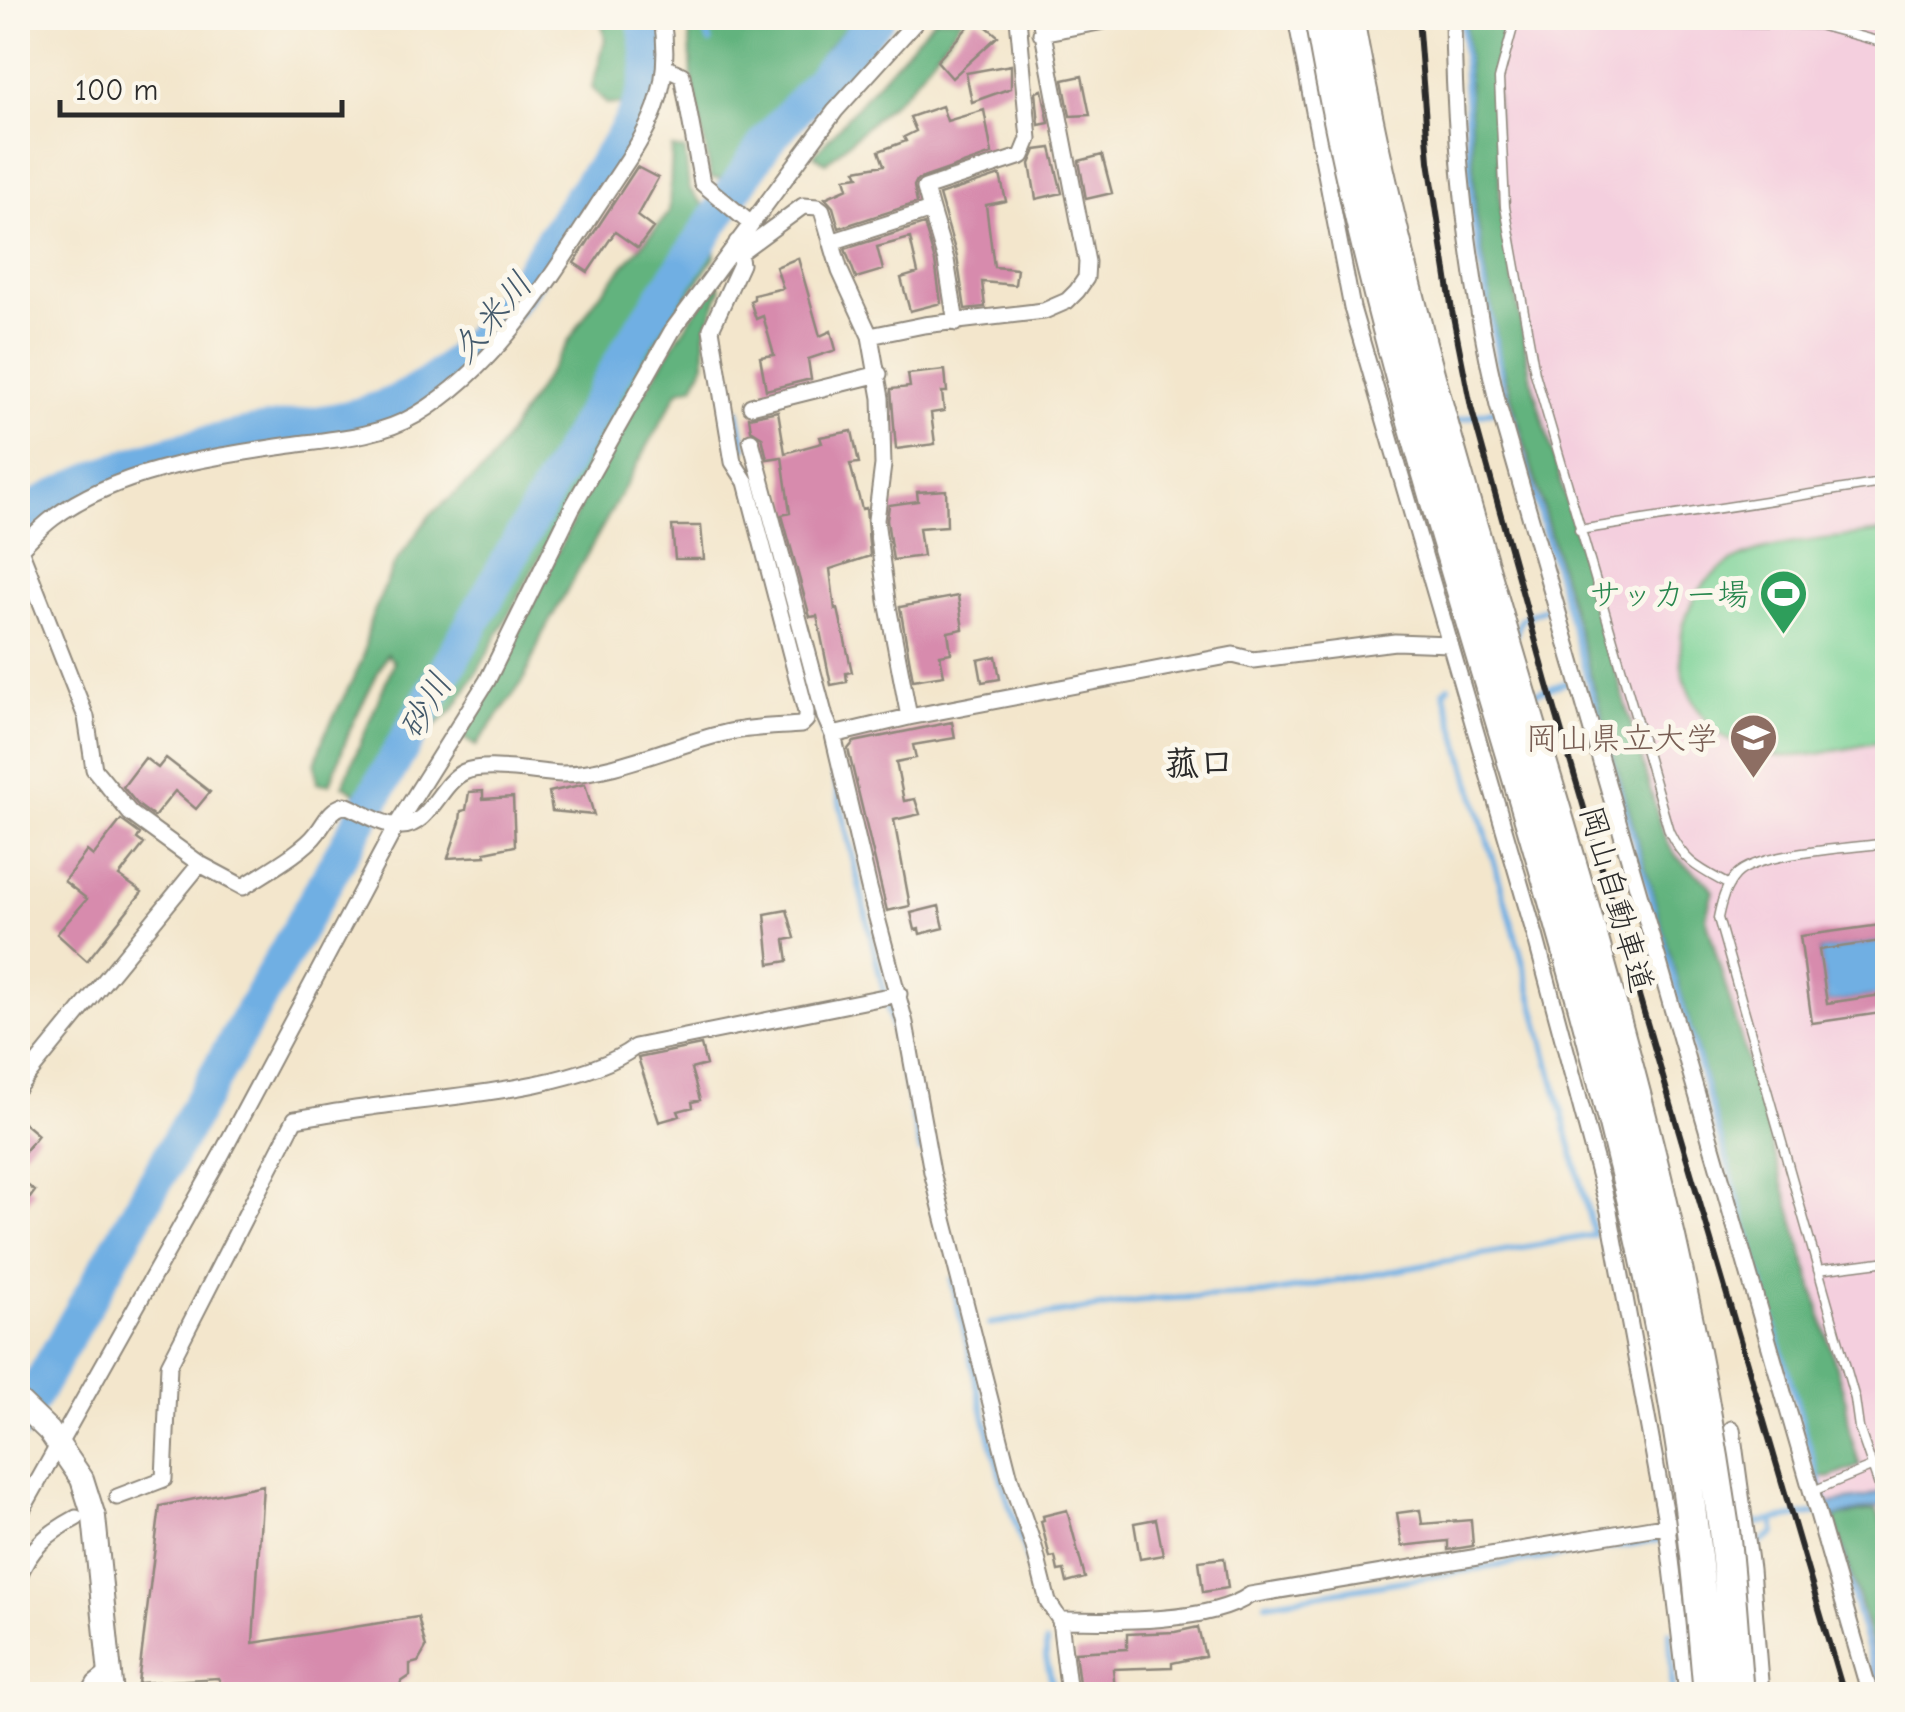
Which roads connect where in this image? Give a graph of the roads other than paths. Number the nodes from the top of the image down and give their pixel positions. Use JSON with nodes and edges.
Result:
{"nodes":[{"id":1,"x":662,"y":18,"type":"edge"},
{"id":2,"x":919,"y":18,"type":"edge"},
{"id":3,"x":1018,"y":18,"type":"edge"},
{"id":4,"x":1120,"y":18,"type":"edge"},
{"id":5,"x":1296,"y":18,"type":"edge"},
{"id":6,"x":1320,"y":18,"type":"edge"},
{"id":7,"x":1348,"y":18,"type":"edge"},
{"id":8,"x":1454,"y":18,"type":"edge"},
{"id":9,"x":1040,"y":25,"type":"edge"},
{"id":10,"x":1888,"y":44,"type":"edge"},
{"id":11,"x":667,"y":68,"type":"junction"},
{"id":12,"x":930,"y":210,"type":"junction"},
{"id":13,"x":748,"y":221,"type":"junction"},
{"id":14,"x":832,"y":242,"type":"junction"},
{"id":15,"x":738,"y":248,"type":"junction"},
{"id":16,"x":956,"y":323,"type":"junction"},
{"id":17,"x":870,"y":336,"type":"junction"},
{"id":18,"x":879,"y":374,"type":"junction"},
{"id":19,"x":751,"y":406,"type":"dead end"},
{"id":20,"x":751,"y":441,"type":"dead end"},
{"id":21,"x":1888,"y":482,"type":"edge"},
{"id":22,"x":1580,"y":530,"type":"junction"},
{"id":23,"x":19,"y":546,"type":"edge"},
{"id":24,"x":1450,"y":644,"type":"junction"},
{"id":25,"x":909,"y":717,"type":"junction"},
{"id":26,"x":817,"y":719,"type":"junction"},
{"id":27,"x":833,"y":734,"type":"junction"},
{"id":28,"x":396,"y":826,"type":"junction"},
{"id":29,"x":1888,"y":844,"type":"edge"},
{"id":30,"x":200,"y":864,"type":"junction"},
{"id":31,"x":1729,"y":885,"type":"junction"},
{"id":32,"x":890,"y":996,"type":"junction"},
{"id":33,"x":18,"y":1088,"type":"edge"},
{"id":34,"x":1888,"y":1260,"type":"edge"},
{"id":35,"x":1818,"y":1270,"type":"junction"},
{"id":36,"x":18,"y":1401,"type":"edge"},
{"id":37,"x":1732,"y":1429,"type":"dead end"},
{"id":38,"x":54,"y":1438,"type":"junction"},
{"id":39,"x":1872,"y":1470,"type":"junction"},
{"id":40,"x":1818,"y":1492,"type":"junction"},
{"id":41,"x":117,"y":1497,"type":"dead end"},
{"id":42,"x":1888,"y":1512,"type":"edge"},
{"id":43,"x":18,"y":1517,"type":"edge"},
{"id":44,"x":1744,"y":1517,"type":"junction"},
{"id":45,"x":76,"y":1518,"type":"dead end"},
{"id":46,"x":1667,"y":1529,"type":"junction"},
{"id":47,"x":18,"y":1578,"type":"edge"},
{"id":48,"x":1060,"y":1620,"type":"junction"},
{"id":49,"x":111,"y":1683,"type":"edge"},
{"id":50,"x":89,"y":1694,"type":"edge"},
{"id":51,"x":1069,"y":1694,"type":"edge"},
{"id":52,"x":1687,"y":1694,"type":"edge"},
{"id":53,"x":1709,"y":1694,"type":"edge"},
{"id":54,"x":1738,"y":1694,"type":"edge"},
{"id":55,"x":1761,"y":1694,"type":"edge"},
{"id":56,"x":1870,"y":1694,"type":"edge"}],
"edges":[{"from":1,"to":11,"type":"street"},
{"from":2,"to":13,"type":"street"},
{"from":3,"to":12,"type":"street"},
{"from":4,"to":9,"type":"street"},
{"from":5,"to":24,"type":"street"},
{"from":6,"to":53,"type":"highway","name":"岡山自動車道","bridge":true},
{"from":7,"to":54,"type":"highway","name":"岡山自動車道","bridge":true},
{"from":8,"to":40,"type":"street"},
{"from":9,"to":16,"type":"street"},
{"from":10,"to":22,"type":"lane"},
{"from":11,"to":13,"type":"street"},
{"from":11,"to":23,"type":"street"},
{"from":12,"to":14,"type":"street"},
{"from":12,"to":16,"type":"street"},
{"from":13,"to":15,"type":"street"},
{"from":14,"to":15,"type":"street"},
{"from":14,"to":17,"type":"street"},
{"from":15,"to":26,"type":"street"},
{"from":15,"to":28,"type":"street"},
{"from":16,"to":17,"type":"street"},
{"from":17,"to":18,"type":"street"},
{"from":18,"to":19,"type":"street"},
{"from":18,"to":25,"type":"street"},
{"from":20,"to":26,"type":"street"},
{"from":21,"to":22,"type":"lane"},
{"from":22,"to":31,"type":"lane"},
{"from":23,"to":30,"type":"street"},
{"from":24,"to":25,"type":"street"},
{"from":24,"to":46,"type":"street"},
{"from":25,"to":27,"type":"street"},
{"from":26,"to":27,"type":"street"},
{"from":26,"to":28,"type":"street"},
{"from":27,"to":32,"type":"street"},
{"from":28,"to":30,"type":"street"},
{"from":28,"to":38,"type":"street"},
{"from":29,"to":31,"type":"lane"},
{"from":30,"to":33,"type":"street"},
{"from":31,"to":35,"type":"lane"},
{"from":32,"to":41,"type":"street"},
{"from":32,"to":48,"type":"street"},
{"from":34,"to":35,"type":"lane"},
{"from":35,"to":39,"type":"lane"},
{"from":36,"to":38,"type":"main road"},
{"from":37,"to":44,"type":"street"},
{"from":38,"to":43,"type":"street"},
{"from":38,"to":49,"type":"main road"},
{"from":39,"to":40,"type":"lane"},
{"from":39,"to":42,"type":"lane"},
{"from":40,"to":56,"type":"street"},
{"from":44,"to":46,"type":"street"},
{"from":44,"to":55,"type":"street"},
{"from":45,"to":47,"type":"street"},
{"from":46,"to":48,"type":"street"},
{"from":46,"to":52,"type":"street"},
{"from":48,"to":51,"type":"street"},
{"from":49,"to":50,"type":"street"}]}
